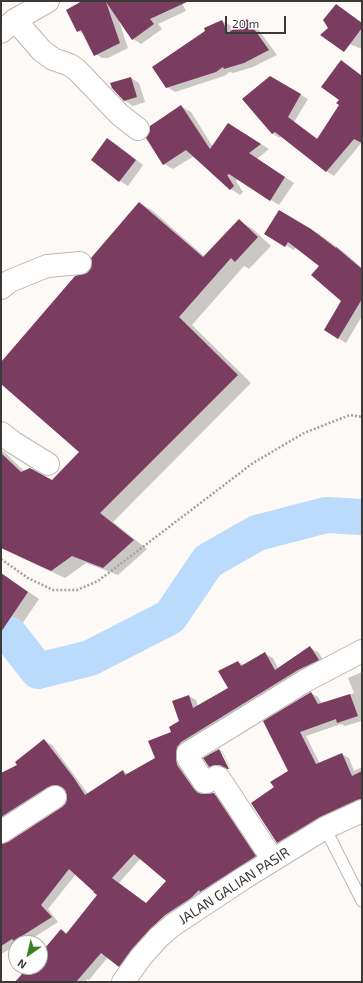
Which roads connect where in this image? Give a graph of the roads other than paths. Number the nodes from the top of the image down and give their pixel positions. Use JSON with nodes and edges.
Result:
{"nodes":[{"id":1,"x":48,"y":1,"type":"edge"},
{"id":2,"x":8,"y":26,"type":"edge"},
{"id":3,"x":138,"y":129,"type":"dead end"},
{"id":4,"x":80,"y":263,"type":"dead end"},
{"id":5,"x":1,"y":288,"type":"edge"},
{"id":6,"x":1,"y":433,"type":"edge"},
{"id":7,"x":48,"y":464,"type":"dead end"},
{"id":8,"x":362,"y":651,"type":"edge"},
{"id":9,"x":55,"y":797,"type":"dead end"},
{"id":10,"x":362,"y":811,"type":"edge"},
{"id":11,"x":325,"y":828,"type":"junction"},
{"id":12,"x":1,"y":832,"type":"edge"},
{"id":13,"x":273,"y":860,"type":"junction"},
{"id":14,"x":362,"y":902,"type":"edge"},
{"id":15,"x":123,"y":982,"type":"edge"}],
"edges":[{"from":1,"to":2,"type":"street"},
{"from":2,"to":3,"type":"street"},
{"from":4,"to":5,"type":"street"},
{"from":6,"to":7,"type":"street"},
{"from":8,"to":13,"type":"street"},
{"from":9,"to":12,"type":"street"},
{"from":10,"to":11,"type":"street","name":"JALAN GALIAN PASIR"},
{"from":11,"to":13,"type":"street","name":"JALAN GALIAN PASIR"},
{"from":11,"to":14,"type":"lane"},
{"from":13,"to":15,"type":"street","name":"JALAN GALIAN PASIR"}]}
